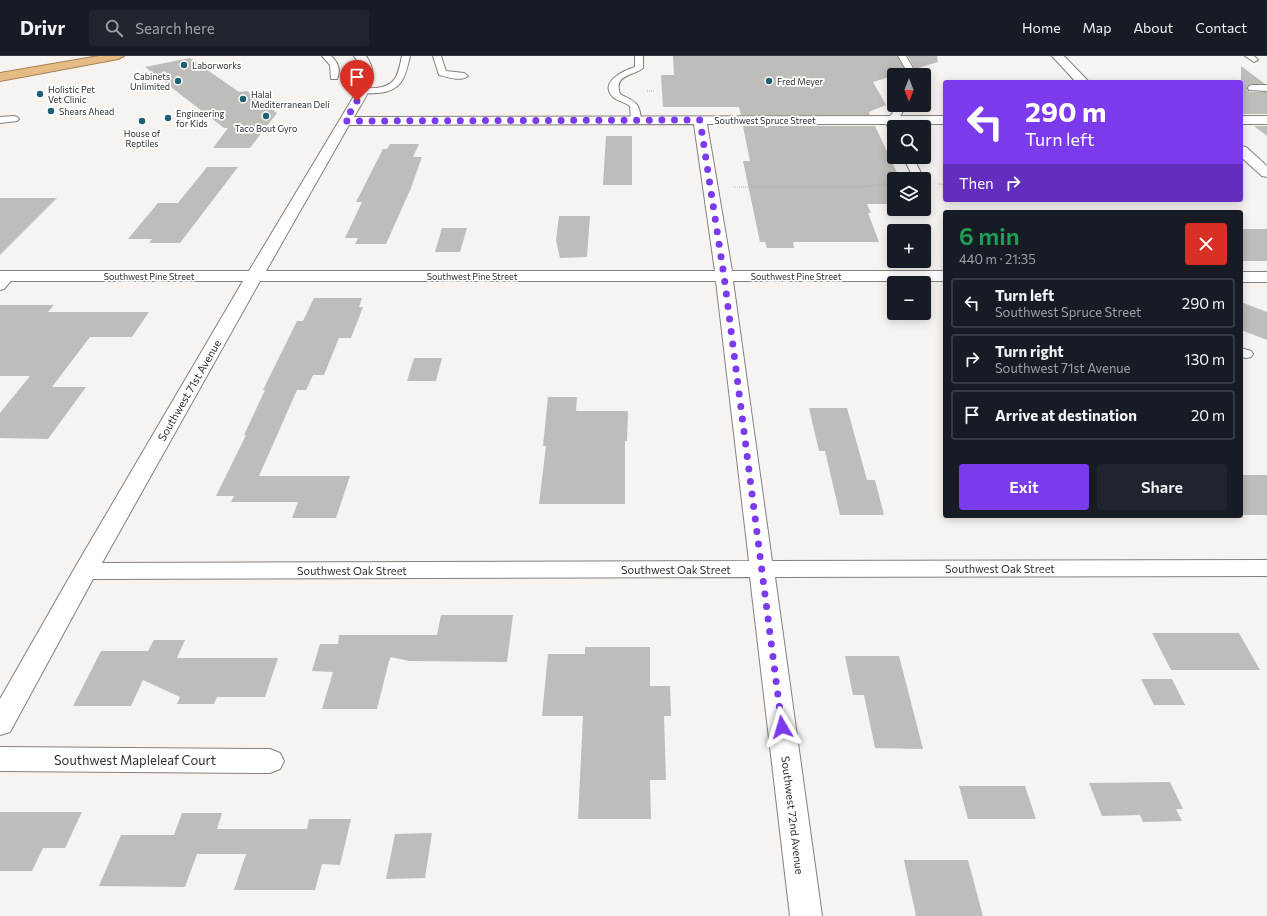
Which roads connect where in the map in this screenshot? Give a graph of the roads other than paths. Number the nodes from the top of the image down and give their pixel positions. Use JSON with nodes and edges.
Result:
{"nodes":[{"id":1,"x":118,"y":56,"type":"edge"},
{"id":2,"x":326,"y":56,"type":"edge"},
{"id":3,"x":360,"y":56,"type":"edge"},
{"id":4,"x":406,"y":56,"type":"edge"},
{"id":5,"x":437,"y":56,"type":"edge"},
{"id":6,"x":639,"y":56,"type":"edge"},
{"id":7,"x":902,"y":56,"type":"edge"},
{"id":8,"x":1058,"y":56,"type":"edge"},
{"id":9,"x":910,"y":68,"type":"edge"},
{"id":10,"x":334,"y":76,"type":"dead end"},
{"id":11,"x":464,"y":76,"type":"dead end"},
{"id":12,"x":0,"y":77,"type":"edge"},
{"id":13,"x":1081,"y":80,"type":"edge"},
{"id":14,"x":1252,"y":88,"type":"dead end"},
{"id":15,"x":1267,"y":88,"type":"edge"},
{"id":16,"x":363,"y":91,"type":"junction"},
{"id":17,"x":14,"y":119,"type":"dead end"},
{"id":18,"x":0,"y":120,"type":"edge"},
{"id":19,"x":700,"y":120,"type":"junction"},
{"id":20,"x":943,"y":120,"type":"edge"},
{"id":21,"x":1243,"y":120,"type":"edge"},
{"id":22,"x":1267,"y":120,"type":"edge"},
{"id":23,"x":345,"y":121,"type":"junction"},
{"id":24,"x":636,"y":121,"type":"junction"},
{"id":25,"x":931,"y":121,"type":"edge"},
{"id":26,"x":887,"y":125,"type":"edge"},
{"id":27,"x":1243,"y":152,"type":"edge"},
{"id":28,"x":1267,"y":173,"type":"edge"},
{"id":29,"x":254,"y":276,"type":"junction"},
{"id":30,"x":724,"y":276,"type":"junction"},
{"id":31,"x":943,"y":276,"type":"edge"},
{"id":32,"x":1243,"y":277,"type":"edge"},
{"id":33,"x":1267,"y":277,"type":"edge"},
{"id":34,"x":3,"y":279,"type":"edge"},
{"id":35,"x":1267,"y":568,"type":"edge"},
{"id":36,"x":761,"y":569,"type":"junction"},
{"id":37,"x":85,"y":571,"type":"junction"},
{"id":38,"x":0,"y":724,"type":"edge"},
{"id":39,"x":0,"y":759,"type":"edge"},
{"id":40,"x":270,"y":761,"type":"dead end"},
{"id":41,"x":806,"y":916,"type":"edge"}],
"edges":[{"from":1,"to":12,"type":"highway"},
{"from":2,"to":10,"type":"lane"},
{"from":3,"to":16,"type":"street","name":"Southwest 71st Avenue"},
{"from":4,"to":16,"type":"lane"},
{"from":5,"to":11,"type":"lane"},
{"from":6,"to":24,"type":"lane"},
{"from":7,"to":9,"type":"lane"},
{"from":8,"to":13,"type":"street"},
{"from":14,"to":15,"type":"lane"},
{"from":16,"to":23,"type":"street","name":"Southwest 71st Avenue"},
{"from":17,"to":18,"type":"lane"},
{"from":19,"to":24,"type":"street","name":"Southwest Spruce Street"},
{"from":19,"to":26,"type":"street","name":"Southwest Spruce Street"},
{"from":19,"to":30,"type":"street","name":"Southwest 72nd Avenue"},
{"from":20,"to":25,"type":"street","name":"Southwest Spruce Street"},
{"from":21,"to":22,"type":"street"},
{"from":23,"to":24,"type":"street","name":"Southwest Spruce Street"},
{"from":23,"to":29,"type":"street","name":"Southwest 71st Avenue"},
{"from":27,"to":28,"type":"street"},
{"from":29,"to":30,"type":"street","name":"Southwest Pine Street"},
{"from":29,"to":34,"type":"street","name":"Southwest Pine Street"},
{"from":29,"to":37,"type":"street","name":"Southwest 71st Avenue"},
{"from":30,"to":31,"type":"street","name":"Southwest Pine Street"},
{"from":30,"to":36,"type":"street","name":"Southwest 72nd Avenue"},
{"from":32,"to":33,"type":"street"},
{"from":35,"to":36,"type":"street","name":"Southwest Oak Street"},
{"from":36,"to":37,"type":"street","name":"Southwest Oak Street"},
{"from":36,"to":41,"type":"street","name":"Southwest 72nd Avenue"},
{"from":37,"to":38,"type":"street","name":"Southwest 71st Avenue"},
{"from":39,"to":40,"type":"street","name":"Southwest Mapleleaf Court"}]}
